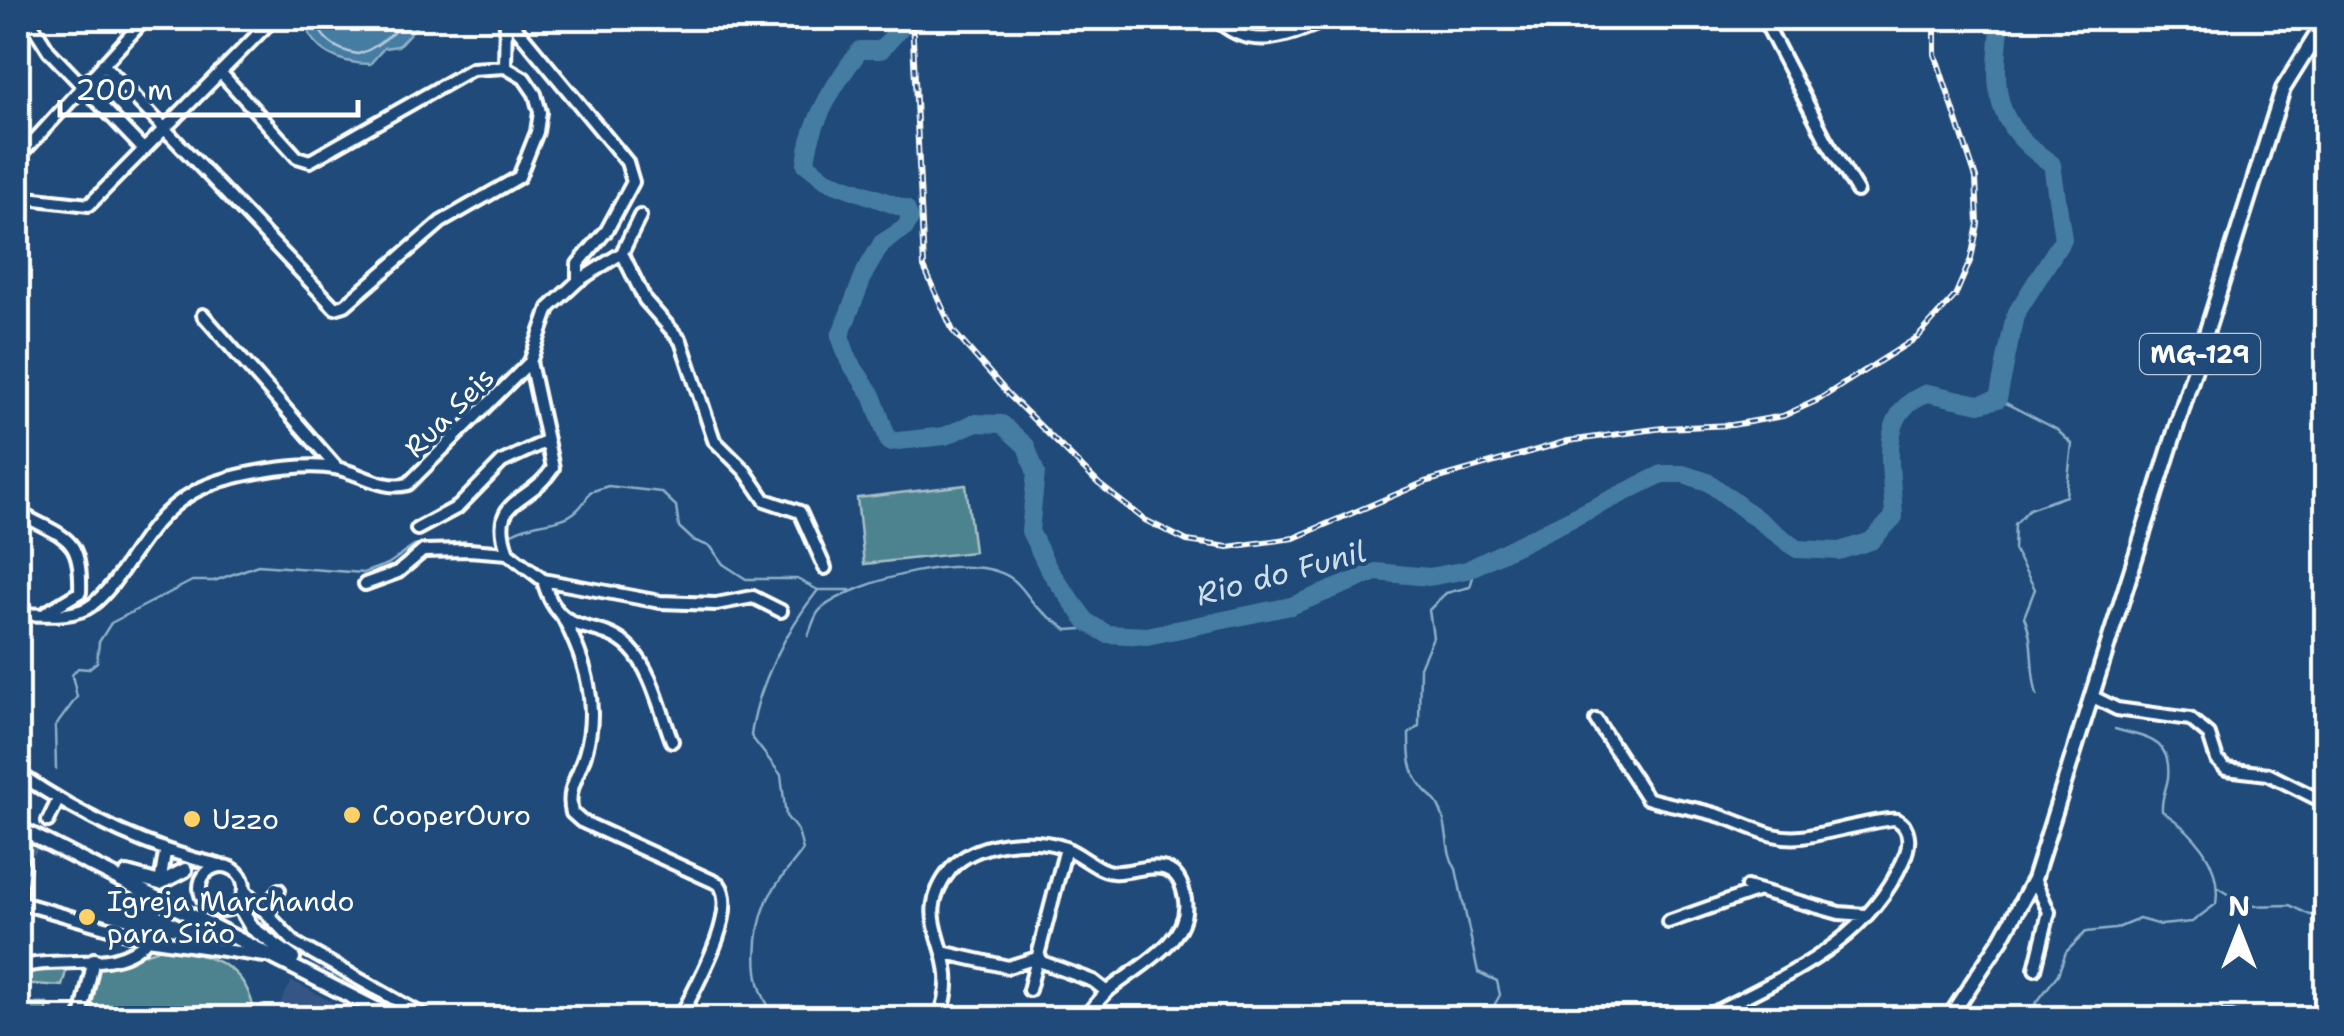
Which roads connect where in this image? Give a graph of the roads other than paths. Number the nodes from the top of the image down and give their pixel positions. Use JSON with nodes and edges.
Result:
{"nodes":[{"id":1,"x":28,"y":18,"type":"edge"},
{"id":2,"x":146,"y":18,"type":"edge"},
{"id":3,"x":507,"y":18,"type":"edge"},
{"id":4,"x":1215,"y":18,"type":"edge"},
{"id":5,"x":1332,"y":18,"type":"edge"},
{"id":6,"x":1763,"y":18,"type":"edge"},
{"id":7,"x":273,"y":19,"type":"edge"},
{"id":8,"x":2326,"y":20,"type":"edge"},
{"id":9,"x":103,"y":64,"type":"junction"},
{"id":10,"x":506,"y":66,"type":"junction"},
{"id":11,"x":220,"y":72,"type":"junction"},
{"id":12,"x":80,"y":86,"type":"junction"},
{"id":13,"x":167,"y":128,"type":"junction"},
{"id":14,"x":144,"y":150,"type":"junction"},
{"id":15,"x":18,"y":158,"type":"edge"},
{"id":16,"x":1857,"y":191,"type":"dead end"},
{"id":17,"x":18,"y":197,"type":"edge"},
{"id":18,"x":640,"y":216,"type":"dead end"},
{"id":19,"x":622,"y":252,"type":"junction"},
{"id":20,"x":578,"y":281,"type":"junction"},
{"id":21,"x":203,"y":315,"type":"dead end"},
{"id":22,"x":530,"y":362,"type":"junction"},
{"id":23,"x":545,"y":442,"type":"junction"},
{"id":24,"x":338,"y":468,"type":"junction"},
{"id":25,"x":18,"y":512,"type":"edge"},
{"id":26,"x":417,"y":529,"type":"dead end"},
{"id":27,"x":508,"y":553,"type":"junction"},
{"id":28,"x":826,"y":568,"type":"dead end"},
{"id":29,"x":543,"y":580,"type":"junction"},
{"id":30,"x":365,"y":584,"type":"dead end"},
{"id":31,"x":782,"y":611,"type":"dead end"},
{"id":32,"x":18,"y":614,"type":"edge"},
{"id":33,"x":41,"y":614,"type":"junction"},
{"id":34,"x":563,"y":617,"type":"junction"},
{"id":35,"x":2094,"y":697,"type":"junction"},
{"id":36,"x":1596,"y":720,"type":"dead end"},
{"id":37,"x":672,"y":742,"type":"dead end"},
{"id":38,"x":18,"y":773,"type":"edge"},
{"id":39,"x":58,"y":800,"type":"junction"},
{"id":40,"x":2326,"y":804,"type":"edge"},
{"id":41,"x":48,"y":821,"type":"tunnel mouth"},
{"id":42,"x":18,"y":828,"type":"edge"},
{"id":43,"x":1066,"y":848,"type":"junction"},
{"id":44,"x":165,"y":853,"type":"junction"},
{"id":45,"x":78,"y":857,"type":"junction"},
{"id":46,"x":23,"y":865,"type":"dead end"},
{"id":47,"x":219,"y":865,"type":"junction"},
{"id":48,"x":185,"y":870,"type":"junction"},
{"id":49,"x":2034,"y":879,"type":"junction"},
{"id":50,"x":160,"y":883,"type":"junction"},
{"id":51,"x":200,"y":884,"type":"junction"},
{"id":52,"x":279,"y":890,"type":"dead end"},
{"id":53,"x":18,"y":902,"type":"edge"},
{"id":54,"x":242,"y":903,"type":"junction"},
{"id":55,"x":1865,"y":915,"type":"junction"},
{"id":56,"x":272,"y":920,"type":"junction"},
{"id":57,"x":207,"y":922,"type":"junction"},
{"id":58,"x":1668,"y":922,"type":"dead end"},
{"id":59,"x":262,"y":936,"type":"junction"},
{"id":60,"x":147,"y":939,"type":"junction"},
{"id":61,"x":946,"y":953,"type":"junction"},
{"id":62,"x":276,"y":957,"type":"junction"},
{"id":63,"x":94,"y":959,"type":"junction"},
{"id":64,"x":1040,"y":959,"type":"junction"},
{"id":65,"x":18,"y":968,"type":"edge"},
{"id":66,"x":2035,"y":968,"type":"dead end"},
{"id":67,"x":332,"y":985,"type":"junction"},
{"id":68,"x":1030,"y":990,"type":"dead end"},
{"id":69,"x":1106,"y":992,"type":"junction"},
{"id":70,"x":82,"y":1018,"type":"edge"},
{"id":71,"x":394,"y":1018,"type":"edge"},
{"id":72,"x":428,"y":1018,"type":"edge"},
{"id":73,"x":680,"y":1018,"type":"edge"},
{"id":74,"x":939,"y":1018,"type":"edge"},
{"id":75,"x":1084,"y":1018,"type":"edge"},
{"id":76,"x":1704,"y":1018,"type":"edge"},
{"id":77,"x":1948,"y":1018,"type":"edge"},
{"id":78,"x":2192,"y":1018,"type":"edge"},
{"id":79,"x":2232,"y":1018,"type":"edge"}],
"edges":[{"from":1,"to":12,"type":"street"},
{"from":2,"to":9,"type":"street"},
{"from":3,"to":10,"type":"street"},
{"from":3,"to":20,"type":"street"},
{"from":4,"to":5,"type":"street"},
{"from":6,"to":16,"type":"street"},
{"from":7,"to":11,"type":"street"},
{"from":8,"to":35,"type":"main road","number":"MG-129"},
{"from":9,"to":12,"type":"street"},
{"from":9,"to":13,"type":"street"},
{"from":10,"to":11,"type":"street"},
{"from":10,"to":13,"type":"street"},
{"from":11,"to":13,"type":"street"},
{"from":12,"to":14,"type":"street"},
{"from":12,"to":15,"type":"street"},
{"from":13,"to":14,"type":"street"},
{"from":14,"to":17,"type":"street"},
{"from":18,"to":19,"type":"street"},
{"from":19,"to":20,"type":"street"},
{"from":19,"to":28,"type":"street"},
{"from":20,"to":22,"type":"street"},
{"from":21,"to":24,"type":"street"},
{"from":22,"to":23,"type":"street"},
{"from":22,"to":24,"type":"street","name":"Rua Seis"},
{"from":23,"to":26,"type":"street"},
{"from":23,"to":27,"type":"street"},
{"from":24,"to":33,"type":"street"},
{"from":25,"to":33,"type":"street"},
{"from":27,"to":29,"type":"street"},
{"from":27,"to":30,"type":"street"},
{"from":29,"to":31,"type":"street"},
{"from":29,"to":34,"type":"street"},
{"from":32,"to":33,"type":"street"},
{"from":34,"to":37,"type":"street"},
{"from":34,"to":73,"type":"street"},
{"from":35,"to":40,"type":"street"},
{"from":35,"to":49,"type":"main road","number":"MG-129"},
{"from":36,"to":55,"type":"street"},
{"from":38,"to":39,"type":"street"},
{"from":39,"to":41,"type":"street"},
{"from":39,"to":44,"type":"street"},
{"from":42,"to":45,"type":"main road"},
{"from":43,"to":61,"type":"street"},
{"from":43,"to":64,"type":"street"},
{"from":43,"to":69,"type":"street"},
{"from":44,"to":47,"type":"street"},
{"from":44,"to":48,"type":"street"},
{"from":44,"to":50,"type":"street"},
{"from":45,"to":50,"type":"main road"},
{"from":45,"to":57,"type":"main road"},
{"from":46,"to":53,"type":"street"},
{"from":47,"to":51,"type":"street"},
{"from":47,"to":54,"type":"street"},
{"from":48,"to":50,"type":"main road"},
{"from":48,"to":51,"type":"street"},
{"from":49,"to":66,"type":"street"},
{"from":49,"to":77,"type":"main road","number":"MG-129"},
{"from":51,"to":54,"type":"street"},
{"from":52,"to":56,"type":"street"},
{"from":53,"to":60,"type":"street"},
{"from":54,"to":56,"type":"street"},
{"from":54,"to":56,"type":"street"},
{"from":54,"to":59,"type":"main road"},
{"from":55,"to":58,"type":"street"},
{"from":55,"to":76,"type":"street"},
{"from":56,"to":72,"type":"street"},
{"from":57,"to":59,"type":"main road"},
{"from":57,"to":62,"type":"main road"},
{"from":59,"to":67,"type":"main road"},
{"from":60,"to":62,"type":"street"},
{"from":60,"to":63,"type":"street"},
{"from":61,"to":64,"type":"street"},
{"from":61,"to":74,"type":"street"},
{"from":62,"to":67,"type":"main road"},
{"from":63,"to":65,"type":"street"},
{"from":63,"to":70,"type":"street"},
{"from":64,"to":68,"type":"street"},
{"from":64,"to":69,"type":"street"},
{"from":67,"to":71,"type":"main road"},
{"from":69,"to":75,"type":"street"},
{"from":78,"to":79,"type":"street"}]}
